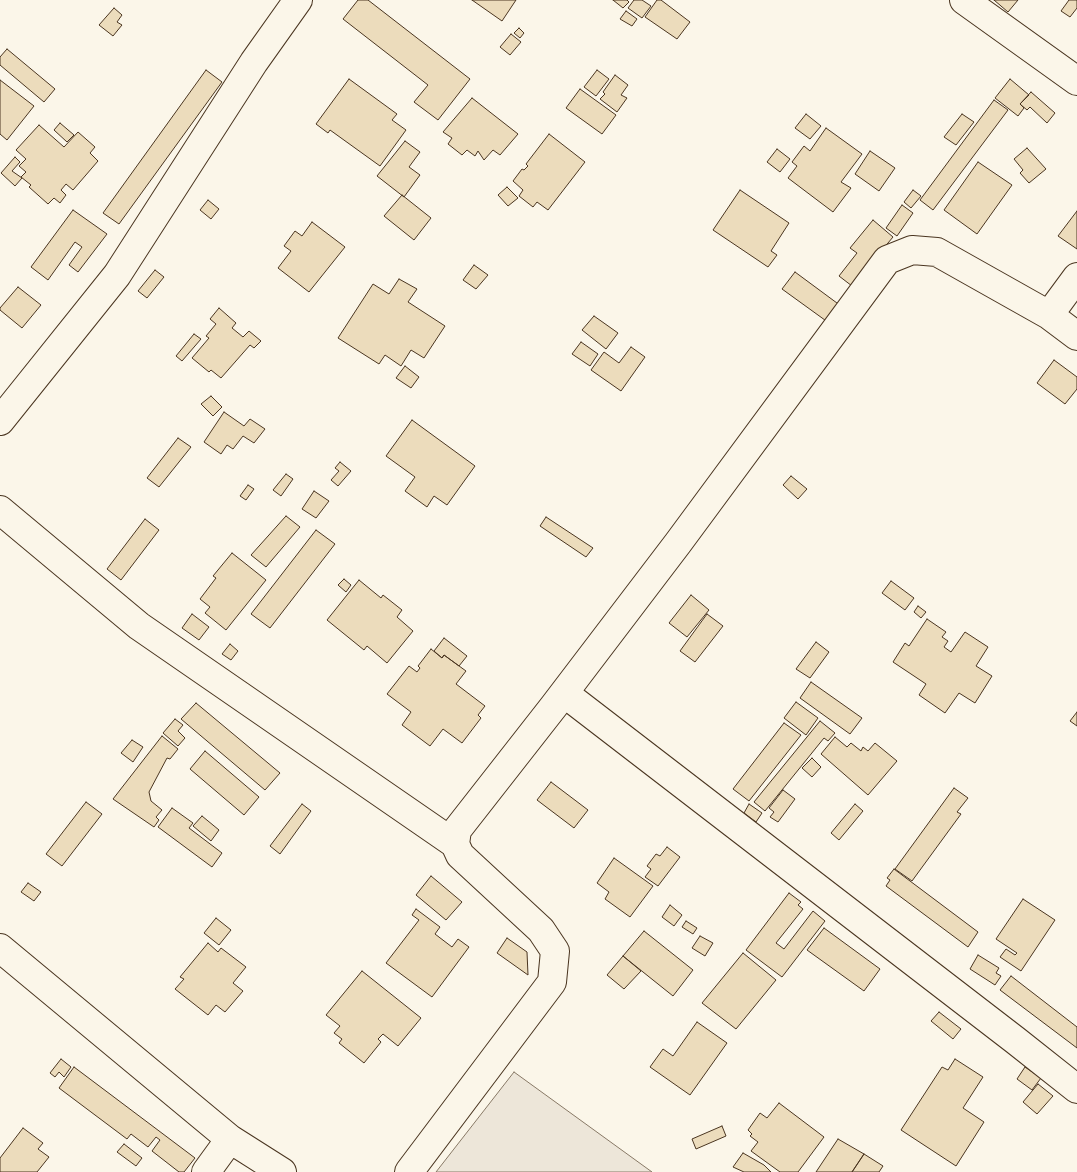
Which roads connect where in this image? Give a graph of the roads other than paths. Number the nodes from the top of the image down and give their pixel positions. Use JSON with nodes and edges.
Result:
{"nodes":[{"id":1,"x":298,"y":0,"type":"edge"},
{"id":2,"x":964,"y":0,"type":"edge"},
{"id":3,"x":1077,"y":81,"type":"edge"},
{"id":4,"x":1077,"y":277,"type":"edge"},
{"id":5,"x":1049,"y":315,"type":"junction"},
{"id":6,"x":1077,"y":336,"type":"edge"},
{"id":7,"x":0,"y":421,"type":"edge"},
{"id":8,"x":0,"y":510,"type":"edge"},
{"id":9,"x":564,"y":693,"type":"junction"},
{"id":10,"x":455,"y":844,"type":"junction"},
{"id":11,"x":0,"y":948,"type":"edge"},
{"id":12,"x":1077,"y":1089,"type":"edge"},
{"id":13,"x":230,"y":1139,"type":"junction"},
{"id":14,"x":206,"y":1172,"type":"edge"},
{"id":15,"x":282,"y":1172,"type":"edge"},
{"id":16,"x":408,"y":1172,"type":"edge"}],
"edges":[{"from":1,"to":7,"type":"street"},
{"from":2,"to":3,"type":"street"},
{"from":4,"to":5,"type":"street"},
{"from":5,"to":6,"type":"street"},
{"from":5,"to":9,"type":"street"},
{"from":8,"to":10,"type":"street"},
{"from":9,"to":10,"type":"street"},
{"from":9,"to":12,"type":"street"},
{"from":10,"to":16,"type":"street"},
{"from":11,"to":13,"type":"street"},
{"from":13,"to":14,"type":"street"},
{"from":13,"to":15,"type":"street"}]}
